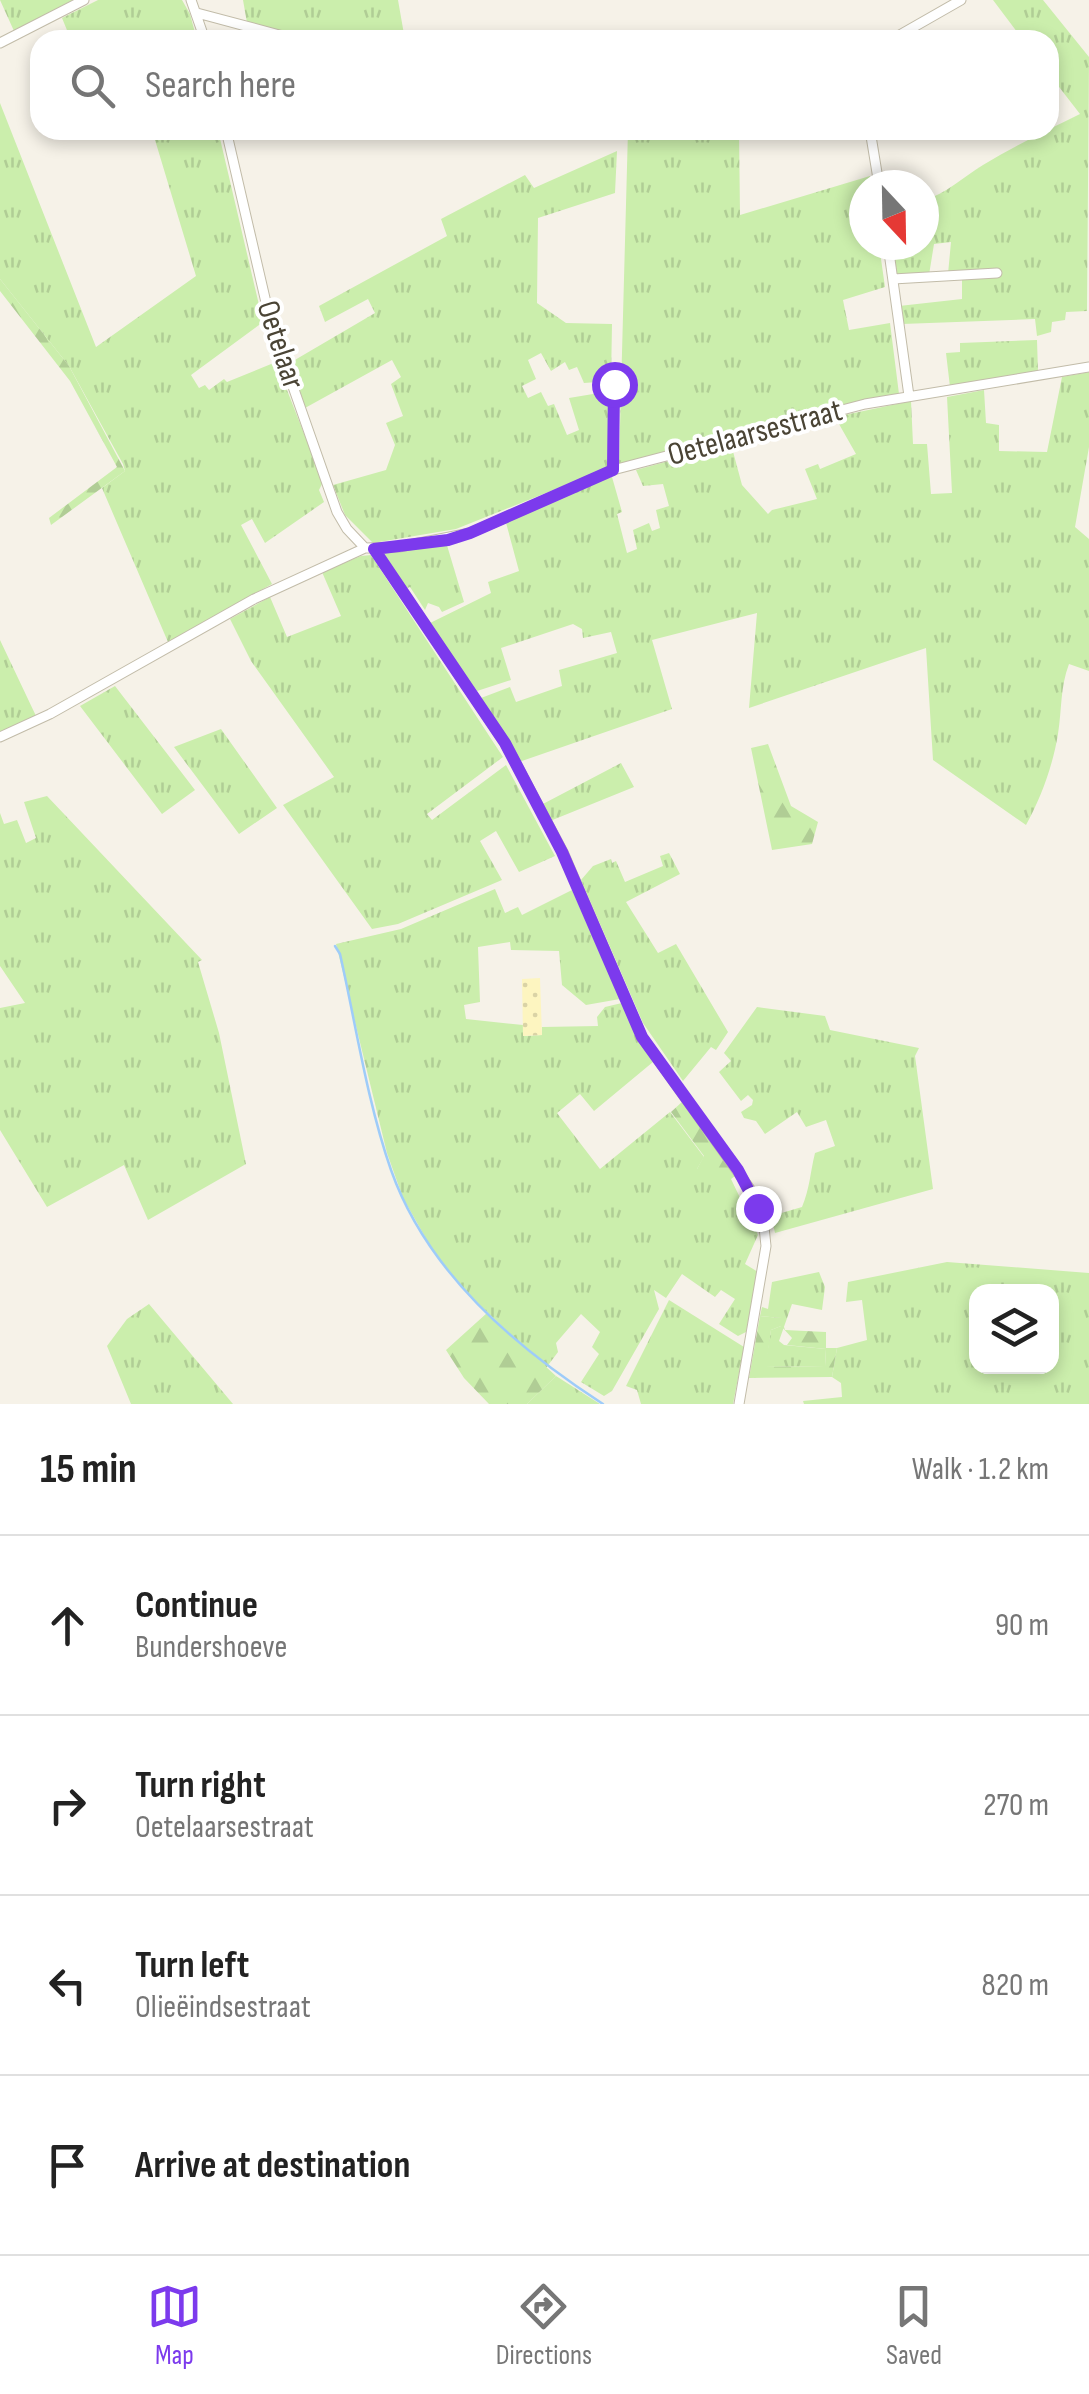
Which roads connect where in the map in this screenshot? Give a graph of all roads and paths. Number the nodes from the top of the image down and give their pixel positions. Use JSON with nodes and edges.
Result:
{"nodes":[{"id":1,"x":84,"y":0,"type":"edge"},
{"id":2,"x":191,"y":0,"type":"edge"},
{"id":3,"x":961,"y":0,"type":"edge"},
{"id":4,"x":198,"y":13,"type":"junction"},
{"id":5,"x":202,"y":30,"type":"edge"},
{"id":6,"x":261,"y":30,"type":"edge"},
{"id":7,"x":908,"y":30,"type":"edge"},
{"id":8,"x":0,"y":43,"type":"edge"},
{"id":9,"x":228,"y":140,"type":"edge"},
{"id":10,"x":872,"y":140,"type":"edge"},
{"id":11,"x":877,"y":170,"type":"edge"},
{"id":12,"x":890,"y":260,"type":"edge"},
{"id":13,"x":997,"y":273,"type":"dead end"},
{"id":14,"x":893,"y":279,"type":"junction"},
{"id":15,"x":1089,"y":367,"type":"edge"},
{"id":16,"x":614,"y":384,"type":"dead end"},
{"id":17,"x":910,"y":396,"type":"junction"},
{"id":18,"x":613,"y":470,"type":"junction"},
{"id":19,"x":370,"y":548,"type":"junction"},
{"id":20,"x":0,"y":737,"type":"edge"},
{"id":21,"x":739,"y":1404,"type":"edge"}],
"edges":[{"from":1,"to":8,"type":"street"},
{"from":2,"to":4,"type":"street"},
{"from":3,"to":7,"type":"street"},
{"from":4,"to":5,"type":"street"},
{"from":4,"to":6,"type":"street"},
{"from":9,"to":19,"type":"street","name":"Oetelaar"},
{"from":10,"to":11,"type":"street"},
{"from":12,"to":14,"type":"street"},
{"from":13,"to":14,"type":"street"},
{"from":14,"to":17,"type":"street"},
{"from":15,"to":17,"type":"street","name":"Oetelaarsestraat"},
{"from":16,"to":18,"type":"street"},
{"from":17,"to":18,"type":"street","name":"Oetelaarsestraat"},
{"from":18,"to":19,"type":"street","name":"Oetelaarsestraat"},
{"from":19,"to":20,"type":"street","name":"Oetelaarsestraat"},
{"from":19,"to":21,"type":"street","name":"Oetelaar"}]}
